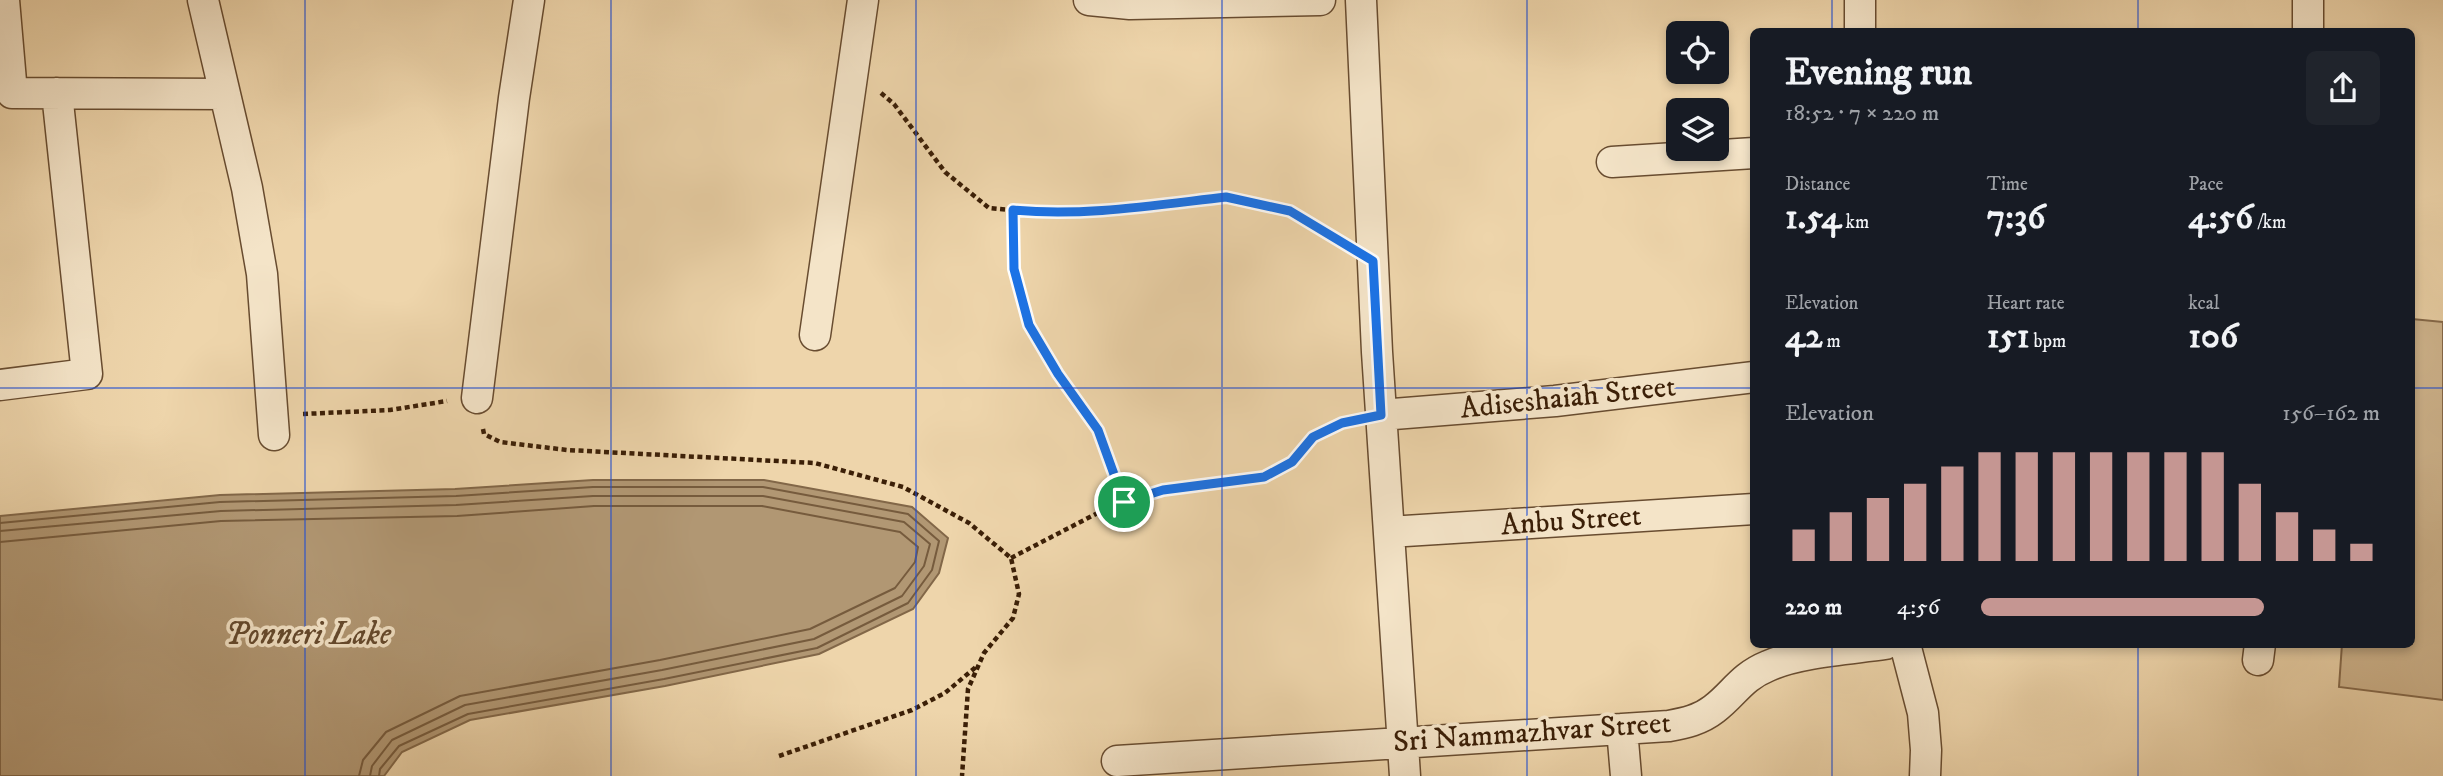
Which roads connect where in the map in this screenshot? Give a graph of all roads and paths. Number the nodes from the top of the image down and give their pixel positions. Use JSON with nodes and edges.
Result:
{"nodes":[{"id":1,"x":4,"y":0,"type":"edge"},
{"id":2,"x":203,"y":0,"type":"edge"},
{"id":3,"x":529,"y":0,"type":"edge"},
{"id":4,"x":863,"y":0,"type":"edge"},
{"id":5,"x":1089,"y":0,"type":"edge"},
{"id":6,"x":1320,"y":0,"type":"edge"},
{"id":7,"x":1361,"y":0,"type":"edge"},
{"id":8,"x":1860,"y":0,"type":"edge"},
{"id":9,"x":2308,"y":0,"type":"edge"},
{"id":10,"x":1860,"y":28,"type":"edge"},
{"id":11,"x":2308,"y":28,"type":"edge"},
{"id":12,"x":4,"y":57,"type":"edge"},
{"id":13,"x":853,"y":69,"type":"junction"},
{"id":14,"x":57,"y":93,"type":"junction"},
{"id":15,"x":225,"y":93,"type":"junction"},
{"id":16,"x":1750,"y":153,"type":"edge"},
{"id":17,"x":1612,"y":162,"type":"dead end"},
{"id":18,"x":1013,"y":210,"type":"junction"},
{"id":19,"x":1373,"y":261,"type":"junction"},
{"id":20,"x":815,"y":335,"type":"dead end"},
{"id":21,"x":1750,"y":377,"type":"edge"},
{"id":22,"x":0,"y":385,"type":"edge"},
{"id":23,"x":477,"y":398,"type":"junction"},
{"id":24,"x":1381,"y":415,"type":"junction"},
{"id":25,"x":274,"y":425,"type":"joint"},
{"id":26,"x":1124,"y":502,"type":"junction"},
{"id":27,"x":1750,"y":509,"type":"edge"},
{"id":28,"x":1390,"y":532,"type":"junction"},
{"id":29,"x":1012,"y":558,"type":"junction"},
{"id":30,"x":1860,"y":648,"type":"edge"},
{"id":31,"x":1906,"y":648,"type":"edge"},
{"id":32,"x":979,"y":665,"type":"junction"},
{"id":33,"x":1622,"y":729,"type":"junction"},
{"id":34,"x":1402,"y":742,"type":"junction"},
{"id":35,"x":779,"y":756,"type":"dead end"},
{"id":36,"x":1117,"y":761,"type":"dead end"},
{"id":37,"x":962,"y":776,"type":"edge"},
{"id":38,"x":1405,"y":776,"type":"edge"},
{"id":39,"x":1626,"y":776,"type":"edge"},
{"id":40,"x":1924,"y":776,"type":"edge"}],
"edges":[{"from":1,"to":12,"type":"street"},
{"from":2,"to":15,"type":"street"},
{"from":3,"to":23,"type":"street"},
{"from":4,"to":13,"type":"street"},
{"from":5,"to":6,"type":"street"},
{"from":7,"to":19,"type":"street"},
{"from":8,"to":10,"type":"street"},
{"from":9,"to":11,"type":"street"},
{"from":12,"to":14,"type":"street"},
{"from":13,"to":18,"type":"path"},
{"from":13,"to":20,"type":"street"},
{"from":14,"to":15,"type":"street"},
{"from":14,"to":22,"type":"street"},
{"from":15,"to":25,"type":"street"},
{"from":16,"to":17,"type":"street"},
{"from":18,"to":19,"type":"path"},
{"from":18,"to":26,"type":"path"},
{"from":19,"to":24,"type":"street"},
{"from":21,"to":24,"type":"street","name":"Adiseshaiah Street"},
{"from":23,"to":25,"type":"path"},
{"from":23,"to":29,"type":"path"},
{"from":24,"to":26,"type":"path"},
{"from":24,"to":28,"type":"street"},
{"from":26,"to":29,"type":"path"},
{"from":27,"to":28,"type":"street","name":"Anbu Street"},
{"from":28,"to":34,"type":"street"},
{"from":29,"to":32,"type":"path"},
{"from":30,"to":33,"type":"street","name":"Sri Nammazhvar Street"},
{"from":31,"to":40,"type":"street"},
{"from":32,"to":35,"type":"path"},
{"from":32,"to":37,"type":"path"},
{"from":33,"to":34,"type":"street","name":"Sri Nammazhvar Street"},
{"from":33,"to":39,"type":"street"},
{"from":34,"to":36,"type":"street","name":"Sri Nammazhvar Street"},
{"from":34,"to":38,"type":"street"}]}
